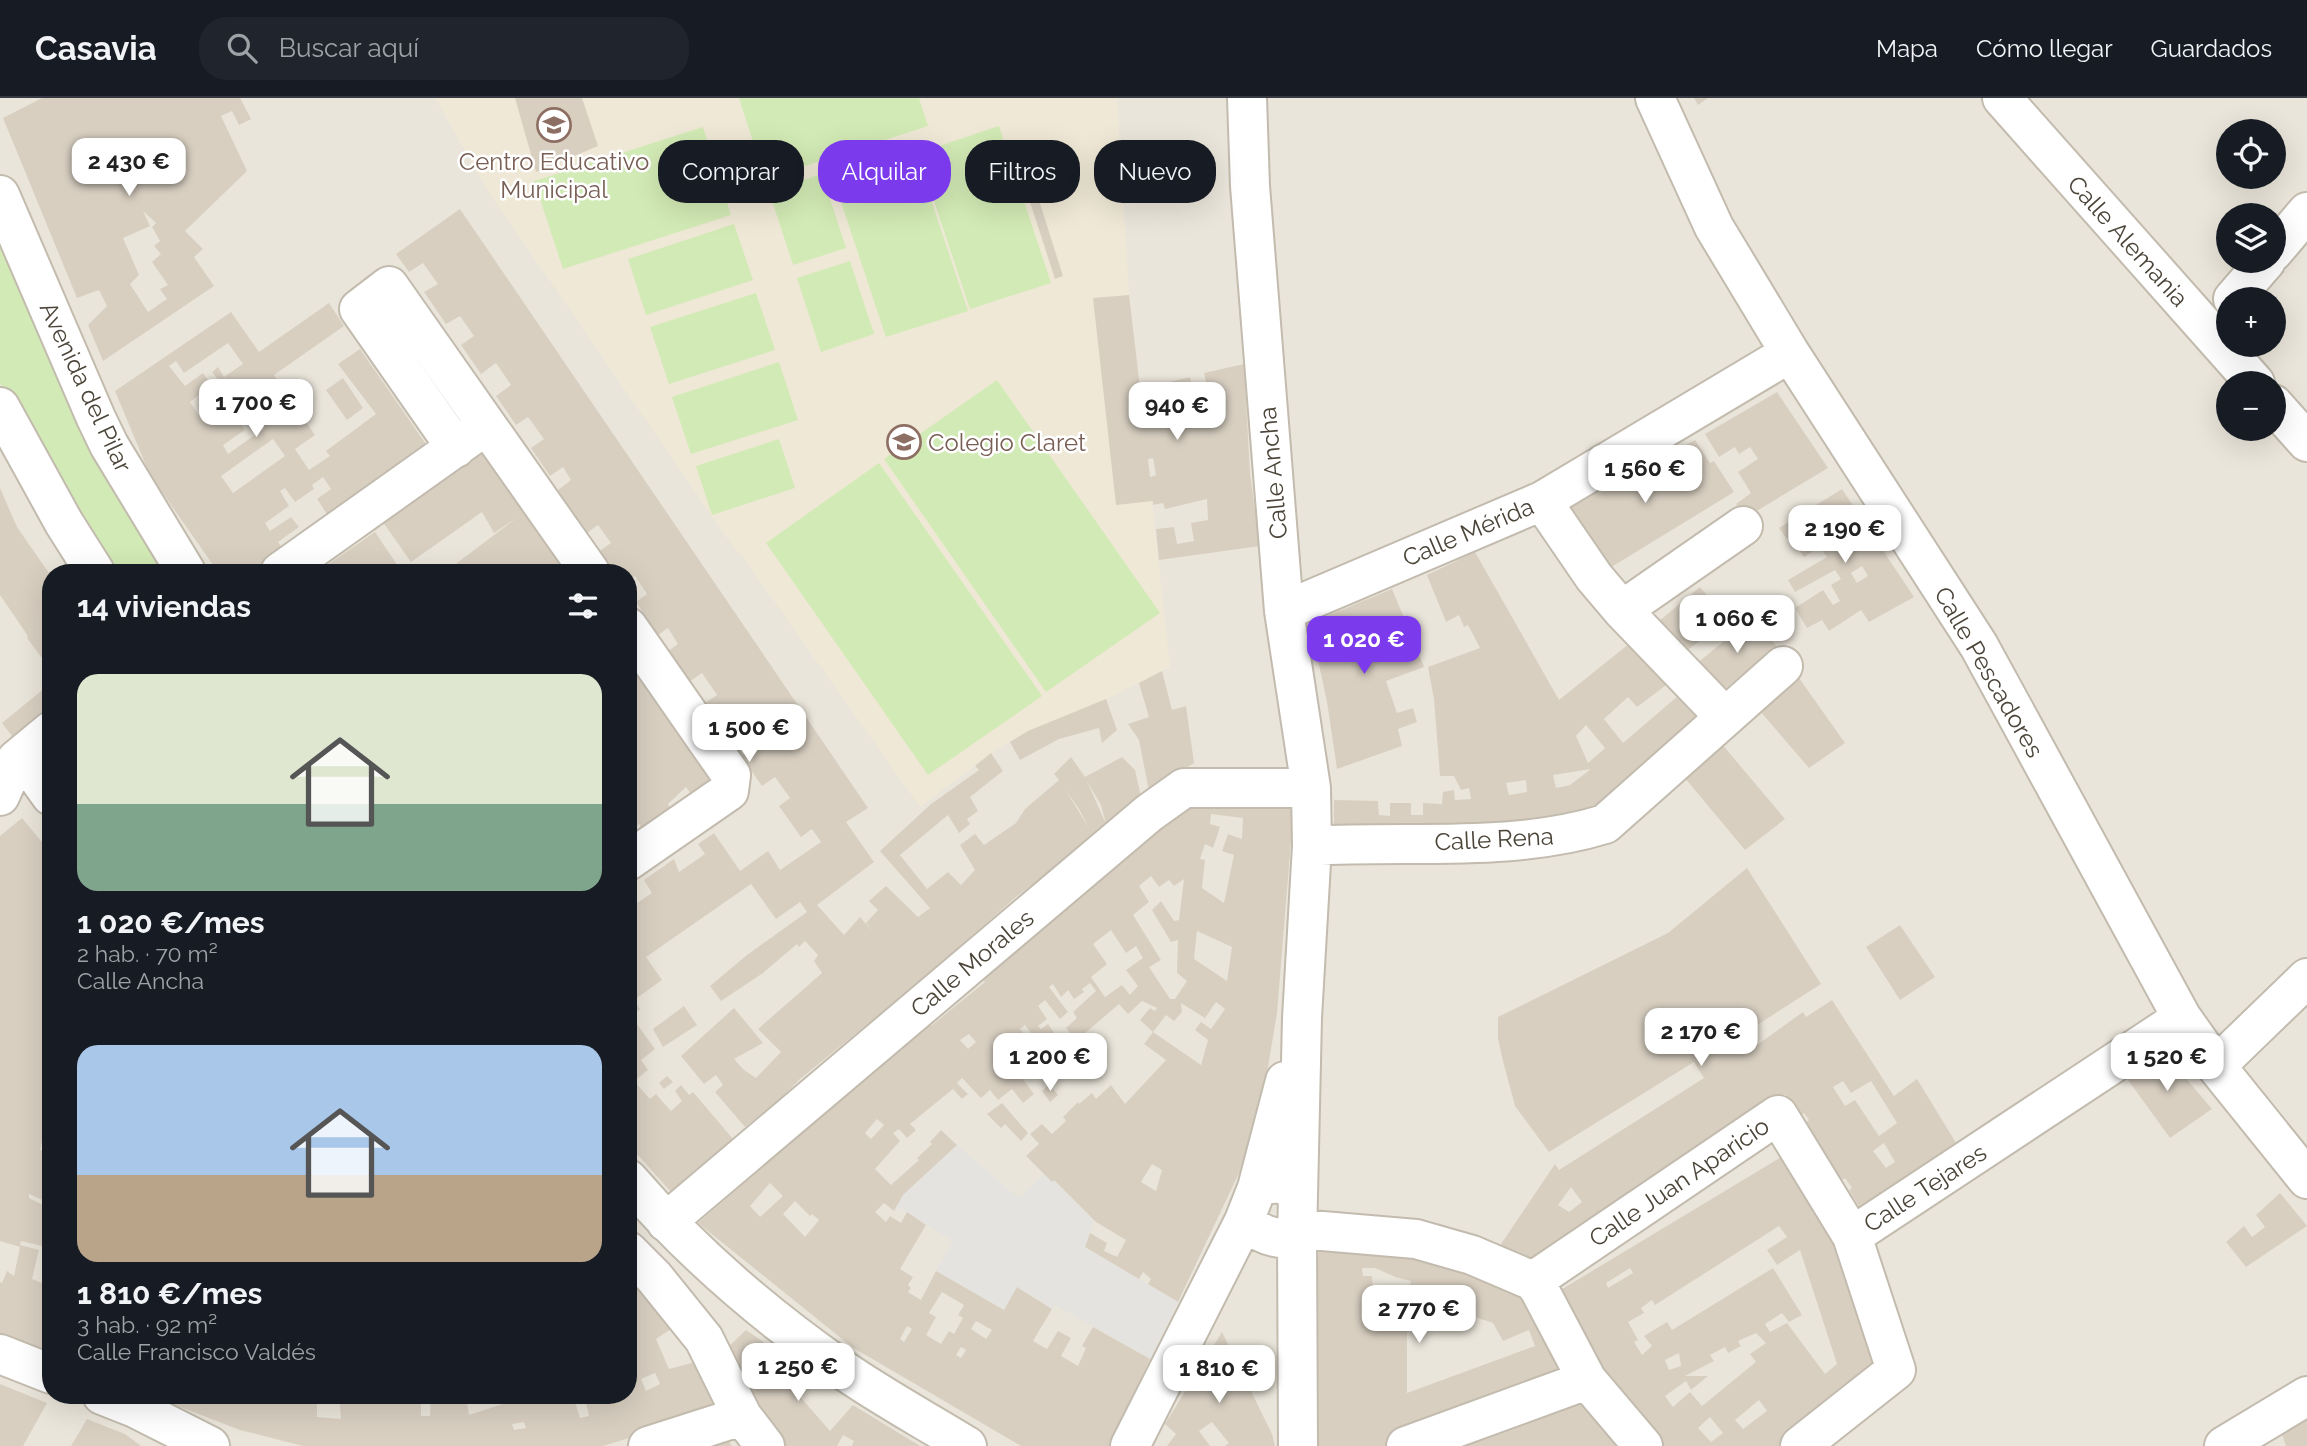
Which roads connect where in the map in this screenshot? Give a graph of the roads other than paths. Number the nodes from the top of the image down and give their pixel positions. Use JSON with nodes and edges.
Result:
{"nodes":[{"id":1,"x":1247,"y":98,"type":"edge"},
{"id":2,"x":1655,"y":98,"type":"edge"},
{"id":3,"x":2002,"y":98,"type":"edge"},
{"id":4,"x":0,"y":195,"type":"edge"},
{"id":5,"x":2307,"y":212,"type":"edge"},
{"id":6,"x":2286,"y":237,"type":"edge"},
{"id":7,"x":2256,"y":273,"type":"edge"},
{"id":8,"x":2243,"y":287,"type":"edge"},
{"id":9,"x":2216,"y":316,"type":"edge"},
{"id":10,"x":1790,"y":354,"type":"junction"},
{"id":11,"x":0,"y":407,"type":"edge"},
{"id":12,"x":2286,"y":419,"type":"edge"},
{"id":13,"x":488,"y":425,"type":"junction"},
{"id":14,"x":2307,"y":442,"type":"edge"},
{"id":15,"x":456,"y":448,"type":"junction"},
{"id":16,"x":1542,"y":501,"type":"junction"},
{"id":17,"x":1743,"y":526,"type":"dead end"},
{"id":18,"x":90,"y":564,"type":"edge"},
{"id":19,"x":181,"y":564,"type":"edge"},
{"id":20,"x":290,"y":564,"type":"edge"},
{"id":21,"x":584,"y":564,"type":"edge"},
{"id":22,"x":1622,"y":610,"type":"junction"},
{"id":23,"x":1284,"y":611,"type":"junction"},
{"id":24,"x":637,"y":640,"type":"edge"},
{"id":25,"x":1783,"y":666,"type":"dead end"},
{"id":26,"x":1724,"y":716,"type":"junction"},
{"id":27,"x":42,"y":737,"type":"edge"},
{"id":28,"x":13,"y":758,"type":"edge"},
{"id":29,"x":42,"y":787,"type":"edge"},
{"id":30,"x":1311,"y":788,"type":"junction"},
{"id":31,"x":0,"y":796,"type":"edge"},
{"id":32,"x":1312,"y":846,"type":"junction"},
{"id":33,"x":637,"y":855,"type":"edge"},
{"id":34,"x":2307,"y":978,"type":"edge"},
{"id":35,"x":1302,"y":1018,"type":"junction"},
{"id":36,"x":2182,"y":1018,"type":"junction"},
{"id":37,"x":2216,"y":1066,"type":"junction"},
{"id":38,"x":2307,"y":1179,"type":"edge"},
{"id":39,"x":637,"y":1189,"type":"edge"},
{"id":40,"x":1251,"y":1204,"type":"junction"},
{"id":41,"x":1298,"y":1221,"type":"junction"},
{"id":42,"x":666,"y":1222,"type":"junction"},
{"id":43,"x":1852,"y":1236,"type":"junction"},
{"id":44,"x":637,"y":1260,"type":"edge"},
{"id":45,"x":1533,"y":1281,"type":"junction"},
{"id":46,"x":0,"y":1354,"type":"edge"},
{"id":47,"x":42,"y":1370,"type":"edge"},
{"id":48,"x":1587,"y":1380,"type":"junction"},
{"id":49,"x":2307,"y":1396,"type":"edge"},
{"id":50,"x":125,"y":1404,"type":"edge"},
{"id":51,"x":742,"y":1416,"type":"junction"},
{"id":52,"x":210,"y":1446,"type":"edge"},
{"id":53,"x":648,"y":1446,"type":"edge"},
{"id":54,"x":765,"y":1446,"type":"edge"},
{"id":55,"x":967,"y":1446,"type":"edge"},
{"id":56,"x":1130,"y":1446,"type":"edge"},
{"id":57,"x":1298,"y":1446,"type":"edge"},
{"id":58,"x":1406,"y":1446,"type":"edge"},
{"id":59,"x":1643,"y":1446,"type":"edge"},
{"id":60,"x":1800,"y":1446,"type":"edge"},
{"id":61,"x":2224,"y":1446,"type":"edge"}],
"edges":[{"from":1,"to":23,"type":"street","name":"Calle Ancha"},
{"from":2,"to":10,"type":"street","name":"Calle Pescadores"},
{"from":3,"to":9,"type":"street","name":"Calle Alemania"},
{"from":4,"to":19,"type":"street","name":"Avenida del Pilar"},
{"from":5,"to":6,"type":"street"},
{"from":7,"to":8,"type":"street"},
{"from":10,"to":16,"type":"street","name":"Calle Mérida"},
{"from":10,"to":36,"type":"street","name":"Calle Pescadores"},
{"from":11,"to":18,"type":"street"},
{"from":12,"to":14,"type":"street"},
{"from":13,"to":15,"type":"street"},
{"from":13,"to":15,"type":"street"},
{"from":13,"to":21,"type":"street"},
{"from":15,"to":20,"type":"street"},
{"from":16,"to":22,"type":"street"},
{"from":16,"to":23,"type":"street","name":"Calle Mérida"},
{"from":17,"to":22,"type":"street"},
{"from":22,"to":26,"type":"street"},
{"from":23,"to":30,"type":"street","name":"Calle Ancha"},
{"from":24,"to":33,"type":"street"},
{"from":25,"to":26,"type":"street","name":"Calle Rena"},
{"from":26,"to":32,"type":"street","name":"Calle Rena"},
{"from":27,"to":28,"type":"street"},
{"from":28,"to":29,"type":"street"},
{"from":28,"to":31,"type":"street"},
{"from":30,"to":32,"type":"street","name":"Calle Ancha"},
{"from":30,"to":42,"type":"street","name":"Calle Morales"},
{"from":32,"to":35,"type":"street","name":"Calle Ancha"},
{"from":34,"to":37,"type":"street"},
{"from":35,"to":40,"type":"street"},
{"from":35,"to":41,"type":"street"},
{"from":36,"to":37,"type":"street","name":"Calle Pescadores"},
{"from":36,"to":43,"type":"street","name":"Calle Tejares"},
{"from":37,"to":38,"type":"street","name":"Calle Pescadores"},
{"from":39,"to":42,"type":"street"},
{"from":40,"to":41,"type":"street"},
{"from":40,"to":41,"type":"street"},
{"from":40,"to":56,"type":"street"},
{"from":41,"to":45,"type":"street"},
{"from":41,"to":57,"type":"street"},
{"from":42,"to":55,"type":"street"},
{"from":43,"to":45,"type":"street","name":"Calle Juan Aparicio"},
{"from":43,"to":60,"type":"street","name":"Calle Tejares"},
{"from":44,"to":51,"type":"street"},
{"from":45,"to":48,"type":"street"},
{"from":46,"to":47,"type":"street"},
{"from":48,"to":58,"type":"street"},
{"from":48,"to":59,"type":"street"},
{"from":49,"to":61,"type":"street"},
{"from":50,"to":52,"type":"street"},
{"from":51,"to":53,"type":"street"},
{"from":51,"to":54,"type":"street"}]}
